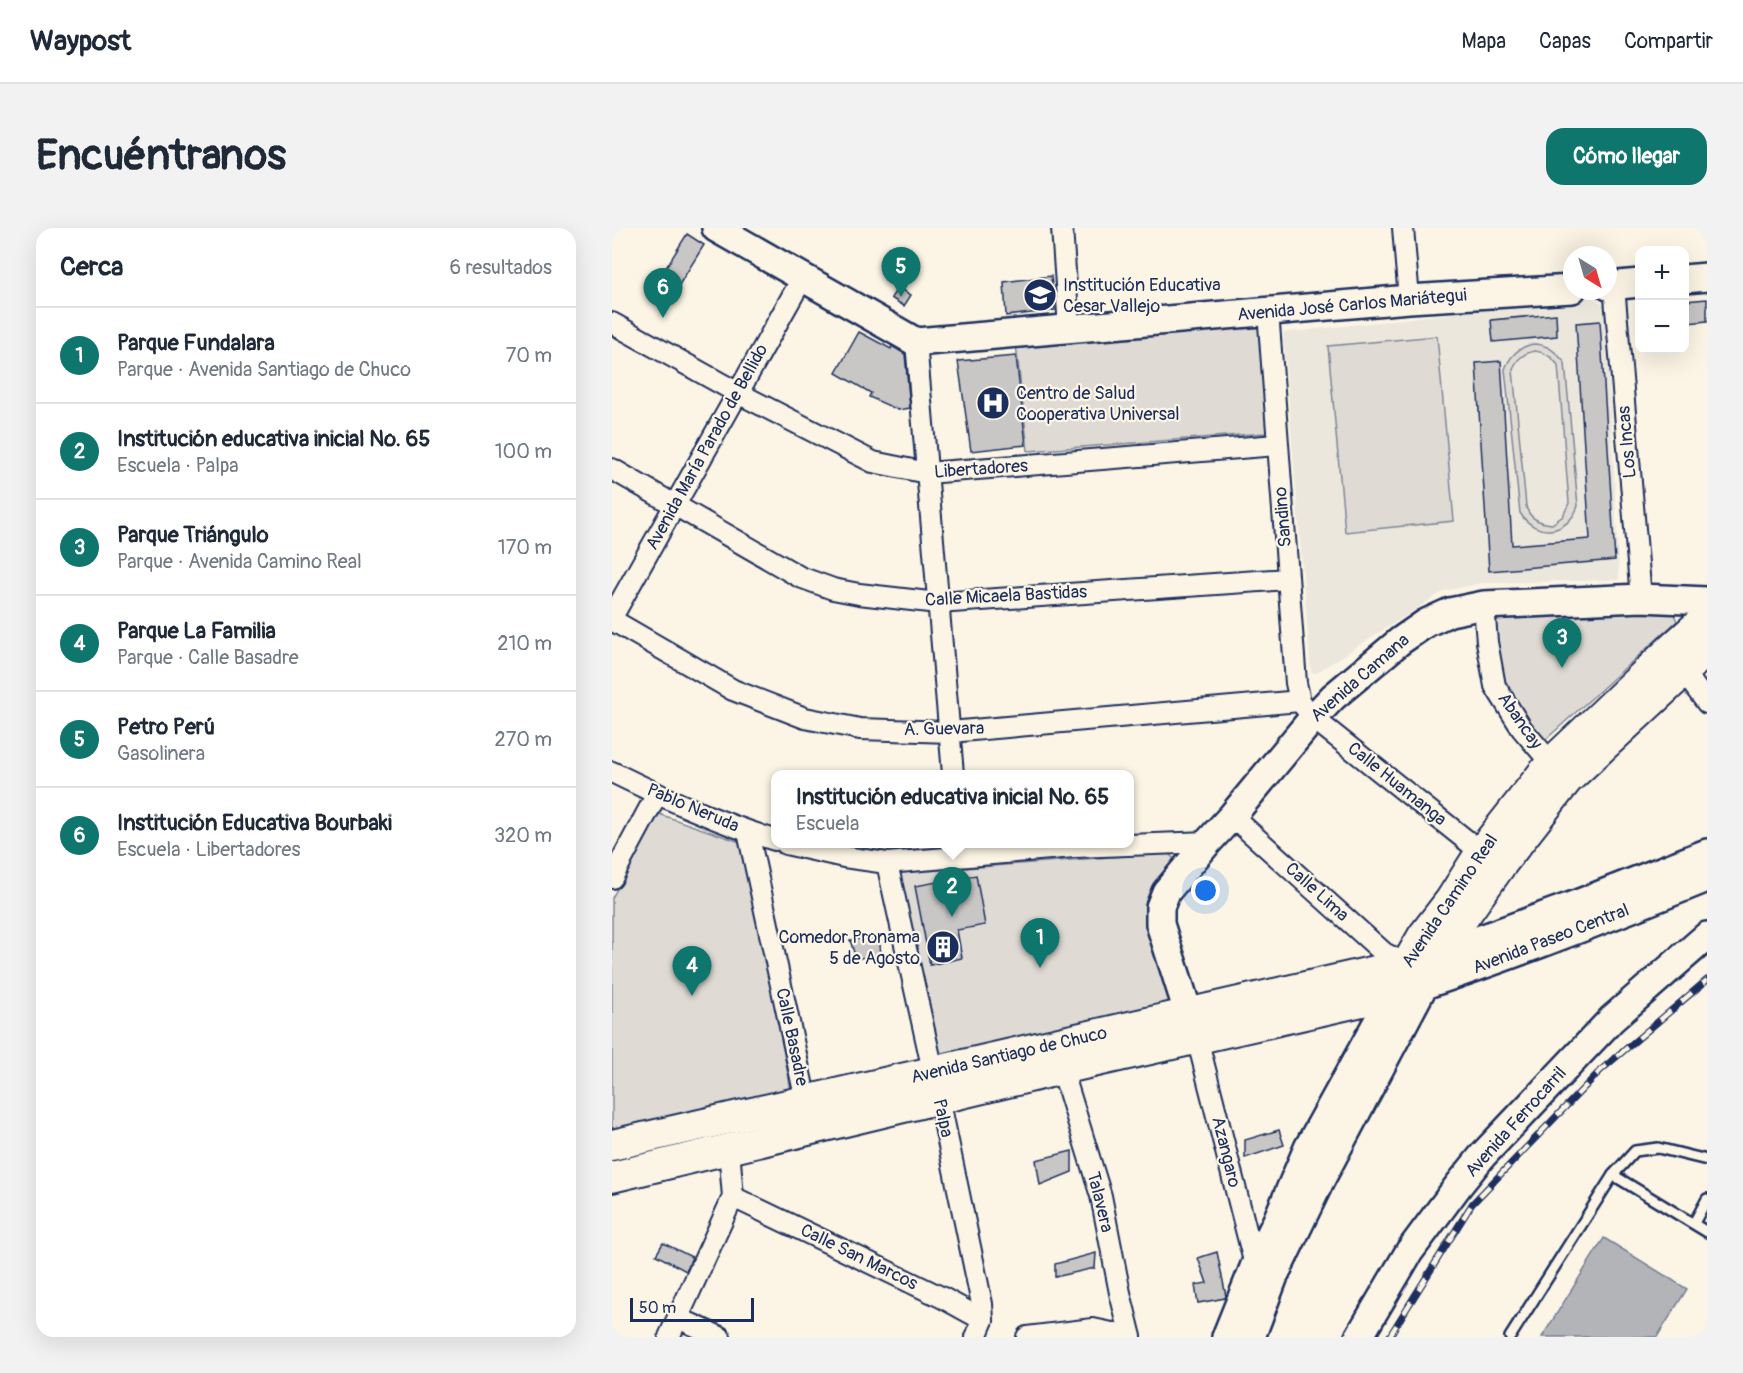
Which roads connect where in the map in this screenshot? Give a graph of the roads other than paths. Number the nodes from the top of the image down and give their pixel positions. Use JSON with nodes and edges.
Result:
{"nodes":[{"id":1,"x":716,"y":228,"type":"edge"},
{"id":2,"x":1062,"y":228,"type":"edge"},
{"id":3,"x":1403,"y":228,"type":"edge"},
{"id":4,"x":802,"y":277,"type":"junction"},
{"id":5,"x":1707,"y":277,"type":"edge"},
{"id":6,"x":1689,"y":279,"type":"edge"},
{"id":7,"x":1621,"y":285,"type":"edge"},
{"id":8,"x":1563,"y":289,"type":"edge"},
{"id":9,"x":1409,"y":298,"type":"junction"},
{"id":10,"x":1268,"y":311,"type":"junction"},
{"id":11,"x":612,"y":323,"type":"edge"},
{"id":12,"x":1069,"y":328,"type":"junction"},
{"id":13,"x":916,"y":342,"type":"junction"},
{"id":14,"x":738,"y":393,"type":"junction"},
{"id":15,"x":1277,"y":445,"type":"junction"},
{"id":16,"x":612,"y":469,"type":"edge"},
{"id":17,"x":927,"y":473,"type":"junction"},
{"id":18,"x":675,"y":505,"type":"junction"},
{"id":19,"x":1288,"y":579,"type":"junction"},
{"id":20,"x":1641,"y":598,"type":"junction"},
{"id":21,"x":1707,"y":601,"type":"edge"},
{"id":22,"x":939,"y":603,"type":"junction"},
{"id":23,"x":1484,"y":605,"type":"junction"},
{"id":24,"x":612,"y":618,"type":"edge"},
{"id":25,"x":1707,"y":619,"type":"edge"},
{"id":26,"x":1707,"y":650,"type":"edge"},
{"id":27,"x":1684,"y":672,"type":"junction"},
{"id":28,"x":1707,"y":703,"type":"edge"},
{"id":29,"x":1306,"y":710,"type":"junction"},
{"id":30,"x":950,"y":732,"type":"junction"},
{"id":31,"x":1551,"y":763,"type":"junction"},
{"id":32,"x":953,"y":770,"type":"edge"},
{"id":33,"x":612,"y":772,"type":"edge"},
{"id":34,"x":657,"y":794,"type":"junction"},
{"id":35,"x":1232,"y":816,"type":"junction"},
{"id":36,"x":748,"y":832,"type":"junction"},
{"id":37,"x":771,"y":839,"type":"edge"},
{"id":38,"x":1208,"y":842,"type":"junction"},
{"id":39,"x":1134,"y":845,"type":"edge"},
{"id":40,"x":807,"y":848,"type":"edge"},
{"id":41,"x":1046,"y":848,"type":"edge"},
{"id":42,"x":960,"y":851,"type":"edge"},
{"id":43,"x":1481,"y":852,"type":"junction"},
{"id":44,"x":1707,"y":853,"type":"edge"},
{"id":45,"x":887,"y":863,"type":"junction"},
{"id":46,"x":612,"y":878,"type":"edge"},
{"id":47,"x":1707,"y":878,"type":"edge"},
{"id":48,"x":1707,"y":936,"type":"edge"},
{"id":49,"x":1440,"y":954,"type":"junction"},
{"id":50,"x":1415,"y":975,"type":"junction"},
{"id":51,"x":1393,"y":994,"type":"junction"},
{"id":52,"x":1193,"y":1026,"type":"junction"},
{"id":53,"x":1062,"y":1069,"type":"junction"},
{"id":54,"x":936,"y":1085,"type":"junction"},
{"id":55,"x":806,"y":1101,"type":"junction"},
{"id":56,"x":612,"y":1145,"type":"edge"},
{"id":57,"x":729,"y":1149,"type":"junction"},
{"id":58,"x":1707,"y":1160,"type":"edge"},
{"id":59,"x":1613,"y":1175,"type":"junction"},
{"id":60,"x":612,"y":1177,"type":"edge"},
{"id":61,"x":733,"y":1197,"type":"junction"},
{"id":62,"x":1707,"y":1199,"type":"edge"},
{"id":63,"x":1694,"y":1223,"type":"junction"},
{"id":64,"x":1707,"y":1232,"type":"edge"},
{"id":65,"x":1255,"y":1265,"type":"junction"},
{"id":66,"x":678,"y":1318,"type":"junction"},
{"id":67,"x":979,"y":1328,"type":"edge"},
{"id":68,"x":669,"y":1337,"type":"edge"},
{"id":69,"x":720,"y":1337,"type":"edge"},
{"id":70,"x":1027,"y":1337,"type":"edge"},
{"id":71,"x":1131,"y":1337,"type":"edge"},
{"id":72,"x":1226,"y":1337,"type":"edge"},
{"id":73,"x":1251,"y":1337,"type":"edge"},
{"id":74,"x":1359,"y":1337,"type":"edge"},
{"id":75,"x":1510,"y":1337,"type":"edge"}],
"edges":[{"from":1,"to":4,"type":"street"},
{"from":2,"to":12,"type":"street"},
{"from":3,"to":9,"type":"street"},
{"from":4,"to":13,"type":"street"},
{"from":4,"to":14,"type":"street","name":"Avenida María Parado de Bellido"},
{"from":5,"to":6,"type":"street"},
{"from":7,"to":20,"type":"street","name":"Los Incas"},
{"from":8,"to":9,"type":"street","name":"Avenida José Carlos Mariátegui"},
{"from":9,"to":10,"type":"street","name":"Avenida José Carlos Mariátegui"},
{"from":10,"to":12,"type":"street","name":"Avenida José Carlos Mariátegui"},
{"from":10,"to":15,"type":"street","name":"Sandino"},
{"from":11,"to":14,"type":"street","name":"Libertadores"},
{"from":12,"to":13,"type":"street","name":"Avenida José Carlos Mariátegui"},
{"from":13,"to":17,"type":"street"},
{"from":14,"to":17,"type":"street","name":"Libertadores"},
{"from":14,"to":18,"type":"street","name":"Avenida María Parado de Bellido"},
{"from":15,"to":17,"type":"street","name":"Libertadores"},
{"from":15,"to":19,"type":"street","name":"Sandino"},
{"from":16,"to":18,"type":"street","name":"Calle Micaela Bastidas"},
{"from":17,"to":22,"type":"street"},
{"from":18,"to":22,"type":"street","name":"Calle Micaela Bastidas"},
{"from":18,"to":24,"type":"street","name":"Avenida María Parado de Bellido"},
{"from":19,"to":22,"type":"street","name":"Calle Micaela Bastidas"},
{"from":19,"to":29,"type":"street","name":"Sandino"},
{"from":20,"to":21,"type":"street","name":"Avenida Camana"},
{"from":20,"to":23,"type":"street","name":"Avenida Camana"},
{"from":22,"to":30,"type":"street"},
{"from":23,"to":29,"type":"street","name":"Avenida Camana"},
{"from":23,"to":31,"type":"street","name":"Abancay"},
{"from":24,"to":30,"type":"street","name":"A. Guevara"},
{"from":25,"to":31,"type":"main road","name":"Avenida Camino Real"},
{"from":26,"to":27,"type":"main road","name":"Avenida Camino Real"},
{"from":27,"to":28,"type":"street"},
{"from":27,"to":49,"type":"main road","name":"Avenida Camino Real"},
{"from":29,"to":30,"type":"street","name":"A. Guevara"},
{"from":29,"to":35,"type":"street","name":"Avenida Camana"},
{"from":29,"to":43,"type":"street","name":"Calle Huamanga"},
{"from":30,"to":32,"type":"street"},
{"from":31,"to":43,"type":"main road","name":"Avenida Camino Real"},
{"from":33,"to":34,"type":"street","name":"Pablo Neruda"},
{"from":34,"to":36,"type":"street","name":"Pablo Neruda"},
{"from":34,"to":46,"type":"street"},
{"from":35,"to":38,"type":"street","name":"Avenida Camana"},
{"from":35,"to":50,"type":"street","name":"Calle Lima"},
{"from":36,"to":37,"type":"street","name":"Pablo Neruda"},
{"from":36,"to":55,"type":"street","name":"Calle Basadre"},
{"from":38,"to":39,"type":"street"},
{"from":38,"to":52,"type":"street","name":"Avenida Camana"},
{"from":40,"to":45,"type":"street"},
{"from":41,"to":42,"type":"street"},
{"from":42,"to":45,"type":"street"},
{"from":43,"to":50,"type":"main road","name":"Avenida Camino Real"},
{"from":44,"to":49,"type":"street","name":"Avenida Paseo Central"},
{"from":45,"to":54,"type":"street","name":"Palpa"},
{"from":47,"to":50,"type":"street","name":"Avenida Paseo Central"},
{"from":48,"to":74,"type":"street","name":"Avenida Ferrocarril"},
{"from":49,"to":50,"type":"main road","name":"Avenida Paseo Central"},
{"from":50,"to":51,"type":"main road","name":"Avenida Camino Real"},
{"from":50,"to":52,"type":"main road","name":"Avenida Santiago de Chuco"},
{"from":50,"to":73,"type":"street","name":"Avenida Camino Real"},
{"from":51,"to":52,"type":"main road","name":"Avenida Santiago de Chuco"},
{"from":51,"to":65,"type":"street","name":"Avenida Camino Real"},
{"from":52,"to":53,"type":"main road","name":"Avenida Santiago de Chuco"},
{"from":52,"to":54,"type":"main road","name":"Avenida Santiago de Chuco"},
{"from":52,"to":65,"type":"street","name":"Azangaro"},
{"from":53,"to":54,"type":"main road","name":"Avenida Santiago de Chuco"},
{"from":53,"to":71,"type":"street","name":"Talavera"},
{"from":54,"to":55,"type":"main road","name":"Avenida Santiago de Chuco"},
{"from":54,"to":57,"type":"main road","name":"Avenida Santiago de Chuco"},
{"from":54,"to":67,"type":"street","name":"Palpa"},
{"from":55,"to":56,"type":"main road","name":"Avenida Santiago de Chuco"},
{"from":57,"to":60,"type":"main road","name":"Avenida Santiago de Chuco"},
{"from":57,"to":61,"type":"street"},
{"from":58,"to":59,"type":"lane"},
{"from":59,"to":63,"type":"lane"},
{"from":59,"to":75,"type":"lane"},
{"from":61,"to":66,"type":"street"},
{"from":61,"to":67,"type":"street","name":"Calle San Marcos"},
{"from":62,"to":63,"type":"lane"},
{"from":63,"to":64,"type":"lane"},
{"from":65,"to":72,"type":"street","name":"Avenida Camino Real"},
{"from":66,"to":68,"type":"street"},
{"from":66,"to":69,"type":"street"},
{"from":70,"to":71,"type":"street"}]}
